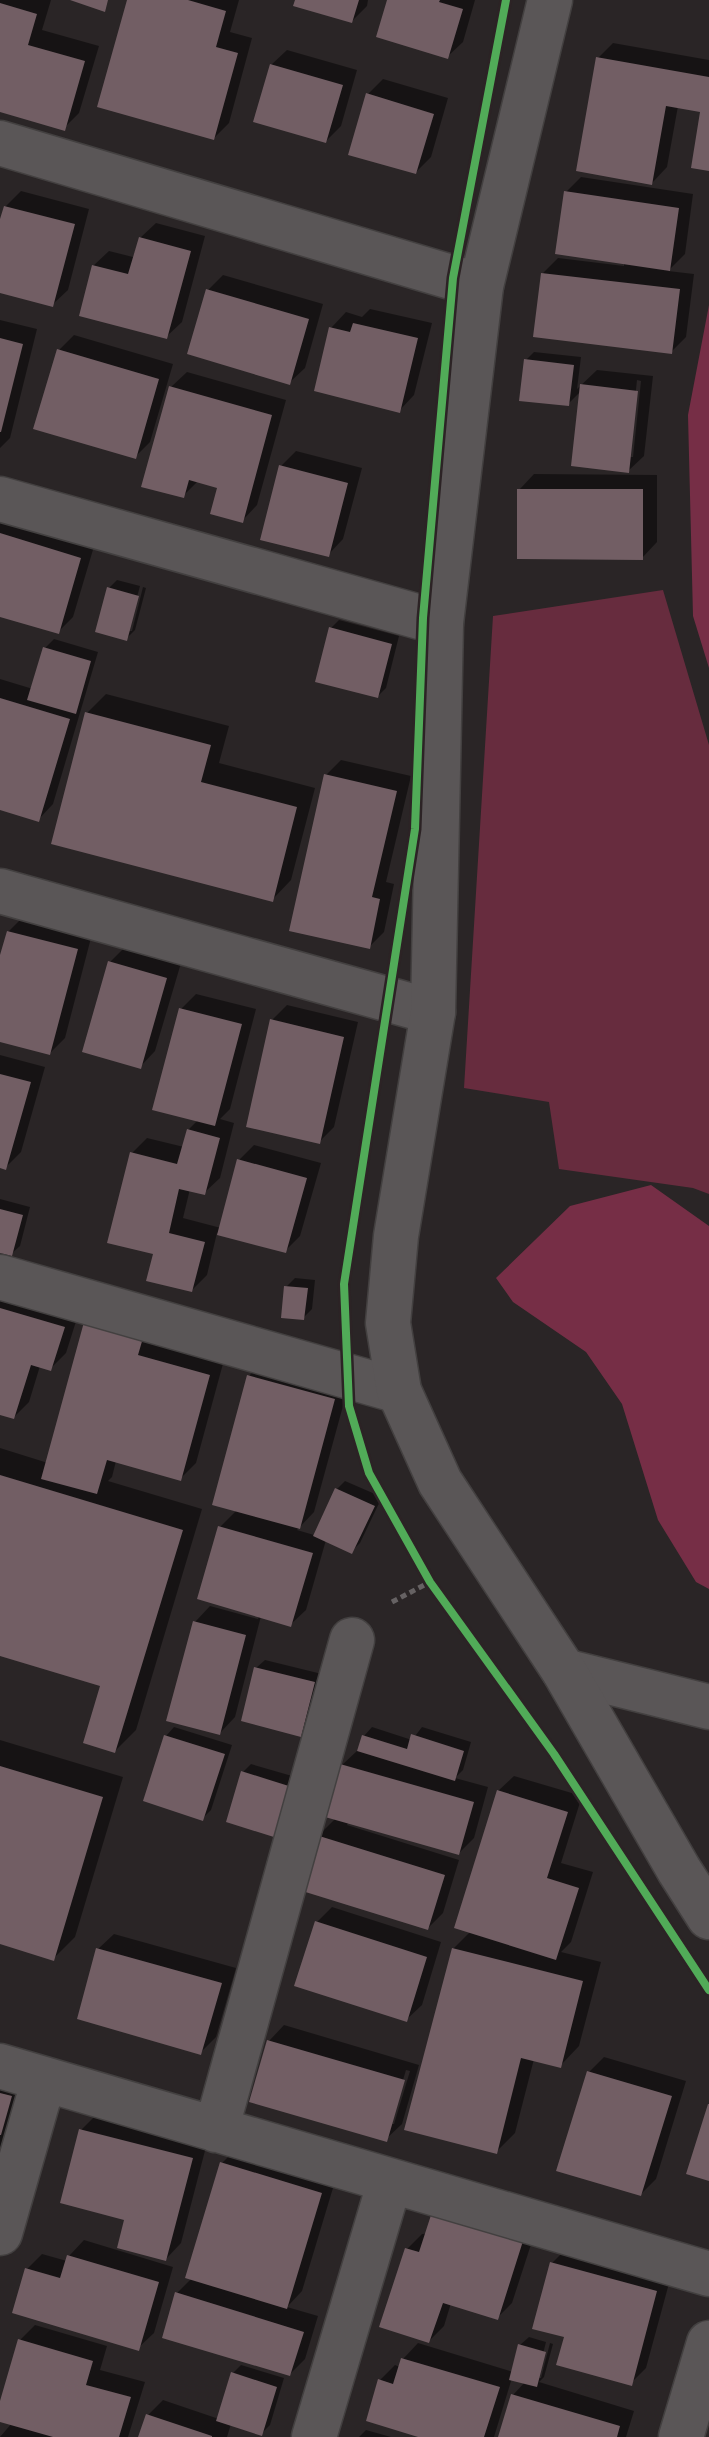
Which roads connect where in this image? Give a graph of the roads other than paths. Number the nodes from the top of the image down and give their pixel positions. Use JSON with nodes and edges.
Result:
{"nodes":[{"id":1,"x":550,"y":0,"type":"edge"},
{"id":2,"x":0,"y":143,"type":"edge"},
{"id":3,"x":481,"y":286,"type":"junction"},
{"id":4,"x":0,"y":499,"type":"edge"},
{"id":5,"x":441,"y":623,"type":"junction"},
{"id":6,"x":0,"y":891,"type":"edge"},
{"id":7,"x":433,"y":1012,"type":"junction"},
{"id":8,"x":0,"y":1277,"type":"edge"},
{"id":9,"x":399,"y":1391,"type":"junction"},
{"id":10,"x":352,"y":1640,"type":"dead end"},
{"id":11,"x":564,"y":1671,"type":"junction"},
{"id":12,"x":709,"y":1707,"type":"edge"},
{"id":13,"x":709,"y":1917,"type":"edge"},
{"id":14,"x":0,"y":2066,"type":"edge"},
{"id":15,"x":44,"y":2079,"type":"junction"},
{"id":16,"x":216,"y":2130,"type":"junction"},
{"id":17,"x":390,"y":2181,"type":"junction"},
{"id":18,"x":0,"y":2233,"type":"edge"},
{"id":19,"x":709,"y":2274,"type":"edge"},
{"id":20,"x":709,"y":2343,"type":"edge"},
{"id":21,"x":314,"y":2437,"type":"edge"},
{"id":22,"x":681,"y":2437,"type":"edge"}],
"edges":[{"from":1,"to":3,"type":"street"},
{"from":2,"to":3,"type":"street"},
{"from":3,"to":5,"type":"street"},
{"from":4,"to":5,"type":"street"},
{"from":5,"to":7,"type":"street"},
{"from":6,"to":7,"type":"street"},
{"from":7,"to":9,"type":"street"},
{"from":8,"to":9,"type":"street"},
{"from":9,"to":11,"type":"street"},
{"from":10,"to":16,"type":"street"},
{"from":11,"to":12,"type":"street"},
{"from":11,"to":13,"type":"street"},
{"from":14,"to":15,"type":"street"},
{"from":15,"to":16,"type":"street"},
{"from":15,"to":18,"type":"street"},
{"from":16,"to":17,"type":"street"},
{"from":17,"to":19,"type":"street"},
{"from":17,"to":21,"type":"street"},
{"from":20,"to":22,"type":"street"}]}
